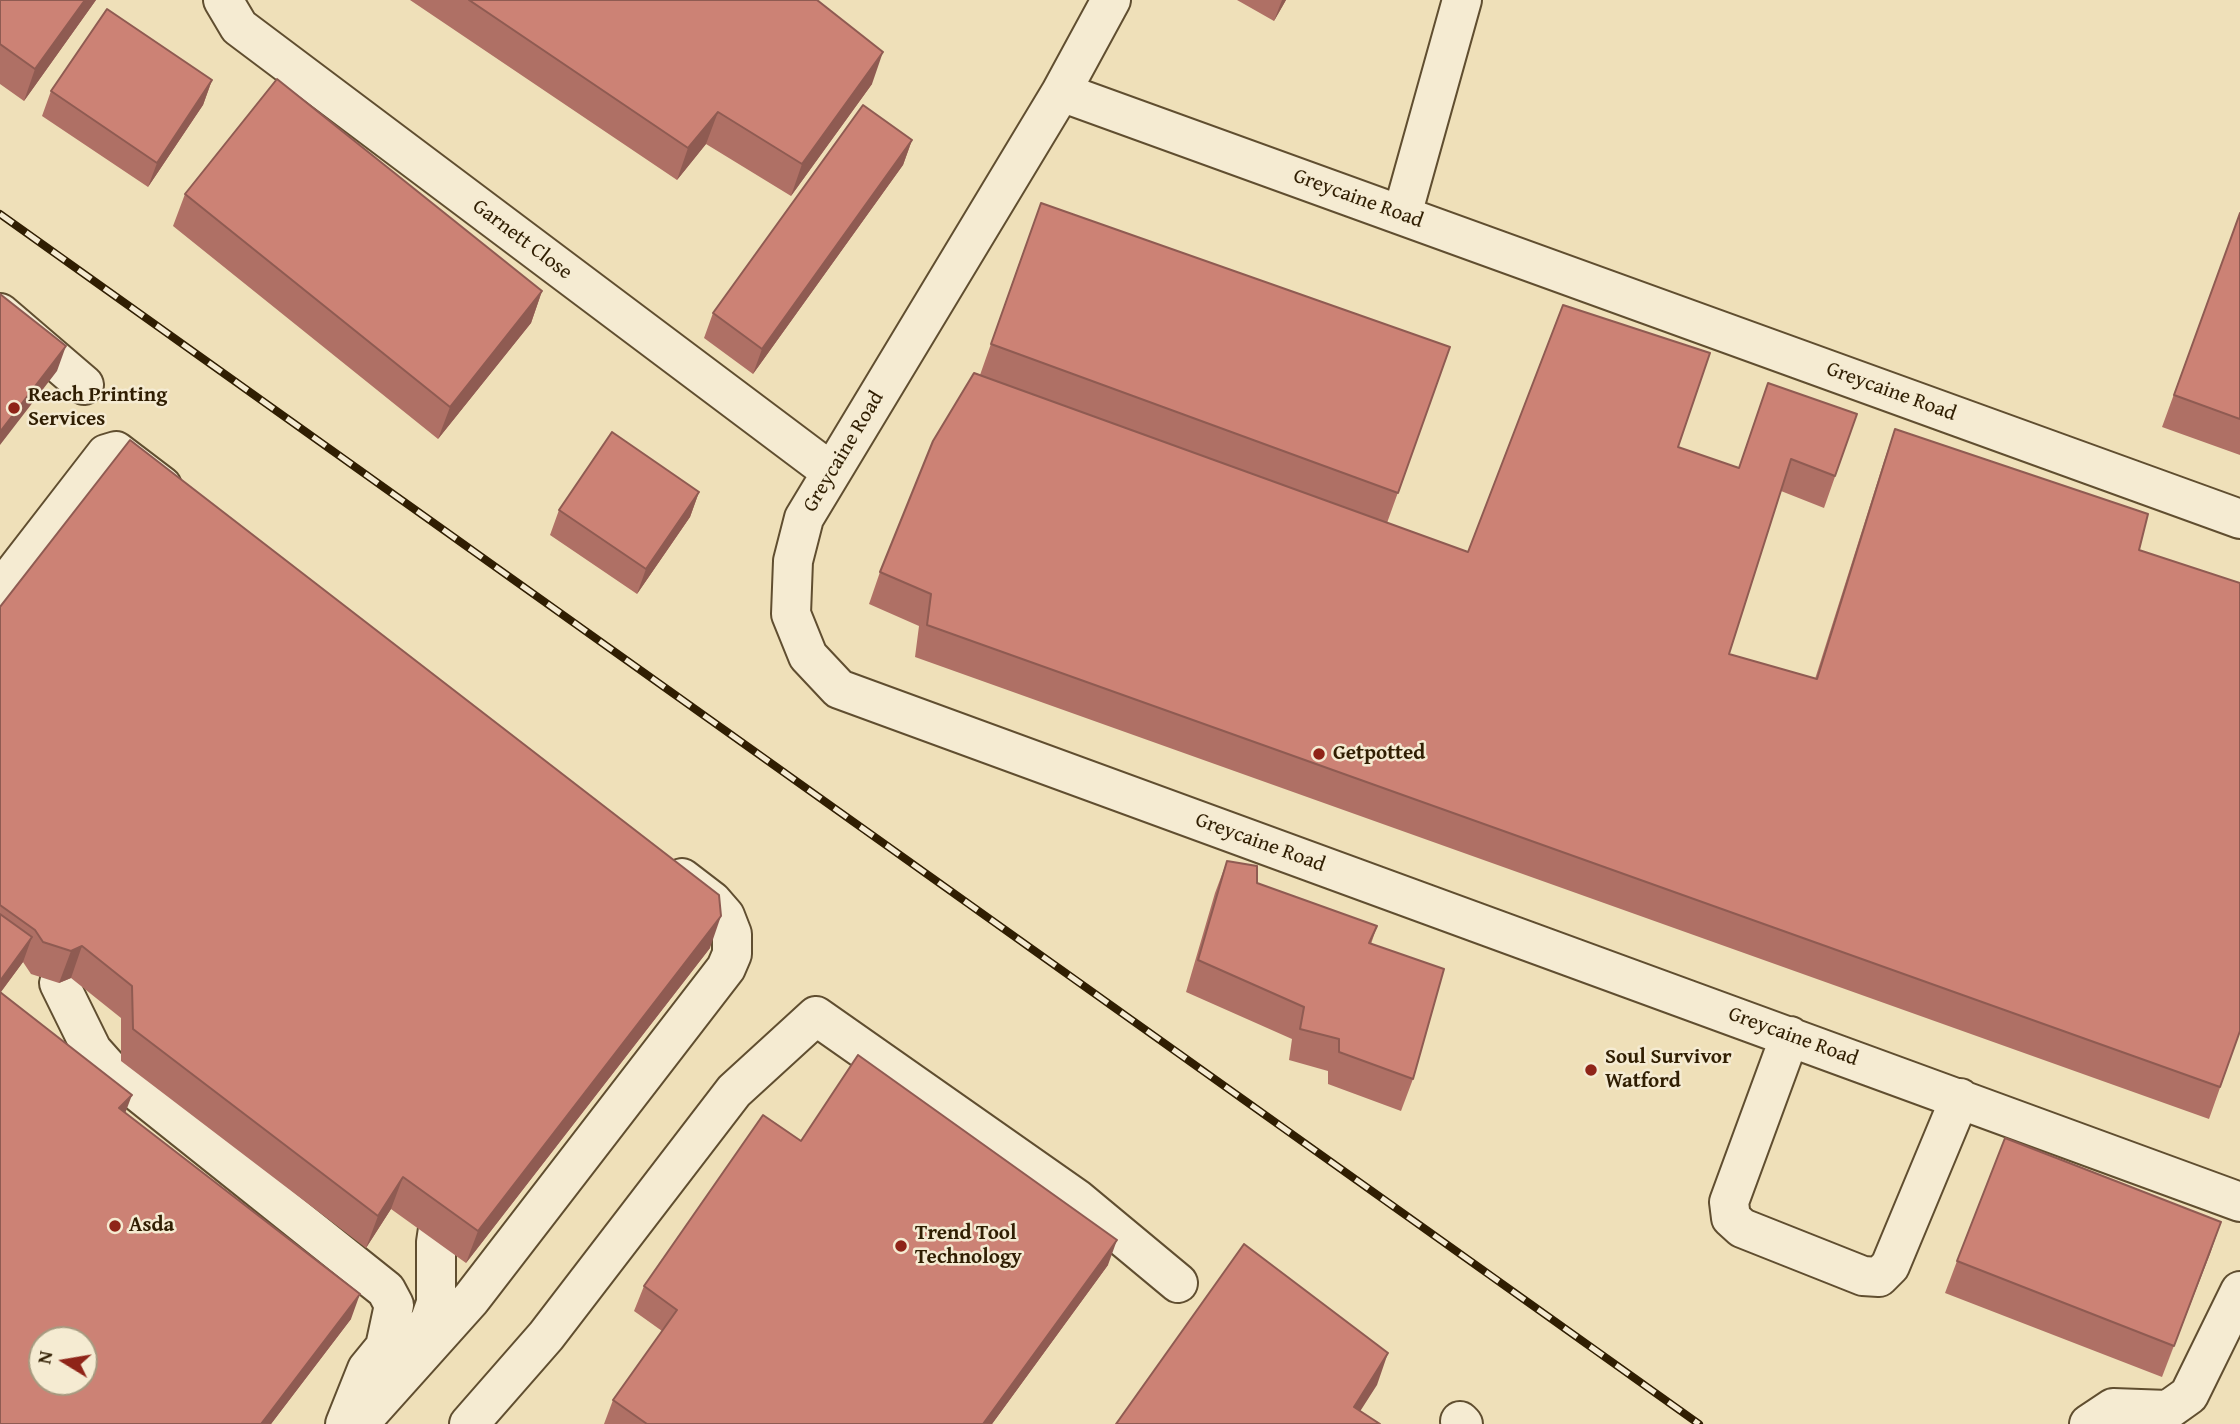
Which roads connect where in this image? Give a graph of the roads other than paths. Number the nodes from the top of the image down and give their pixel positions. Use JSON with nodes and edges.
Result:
{"nodes":[{"id":1,"x":223,"y":0,"type":"edge"},
{"id":2,"x":1111,"y":0,"type":"edge"},
{"id":3,"x":1462,"y":0,"type":"edge"},
{"id":4,"x":1061,"y":92,"type":"junction"},
{"id":5,"x":1402,"y":215,"type":"junction"},
{"id":6,"x":0,"y":313,"type":"edge"},
{"id":7,"x":84,"y":385,"type":"dead end"},
{"id":8,"x":830,"y":471,"type":"junction"},
{"id":9,"x":193,"y":509,"type":"edge"},
{"id":10,"x":2240,"y":519,"type":"edge"},
{"id":11,"x":0,"y":591,"type":"edge"},
{"id":12,"x":657,"y":859,"type":"edge"},
{"id":13,"x":102,"y":926,"type":"edge"},
{"id":14,"x":1790,"y":1036,"type":"junction"},
{"id":15,"x":1960,"y":1098,"type":"junction"},
{"id":16,"x":442,"y":1202,"type":"edge"},
{"id":17,"x":2240,"y":1202,"type":"edge"},
{"id":18,"x":1178,"y":1283,"type":"dead end"},
{"id":19,"x":2240,"y":1291,"type":"edge"},
{"id":20,"x":478,"y":1421,"type":"edge"},
{"id":21,"x":345,"y":1424,"type":"edge"},
{"id":22,"x":356,"y":1424,"type":"edge"},
{"id":23,"x":2090,"y":1424,"type":"edge"}],
"edges":[{"from":1,"to":8,"type":"street","name":"Garnett Close"},
{"from":2,"to":4,"type":"street"},
{"from":3,"to":5,"type":"street"},
{"from":4,"to":5,"type":"street","name":"Greycaine Road"},
{"from":4,"to":8,"type":"street","name":"Greycaine Road"},
{"from":5,"to":10,"type":"street","name":"Greycaine Road"},
{"from":6,"to":7,"type":"street"},
{"from":8,"to":14,"type":"street","name":"Greycaine Road"},
{"from":9,"to":11,"type":"street"},
{"from":12,"to":22,"type":"street"},
{"from":13,"to":21,"type":"street"},
{"from":14,"to":15,"type":"street","name":"Greycaine Road"},
{"from":14,"to":15,"type":"street"},
{"from":15,"to":17,"type":"street","name":"Greycaine Road"},
{"from":16,"to":22,"type":"street"},
{"from":18,"to":20,"type":"street"},
{"from":19,"to":23,"type":"street"}]}
